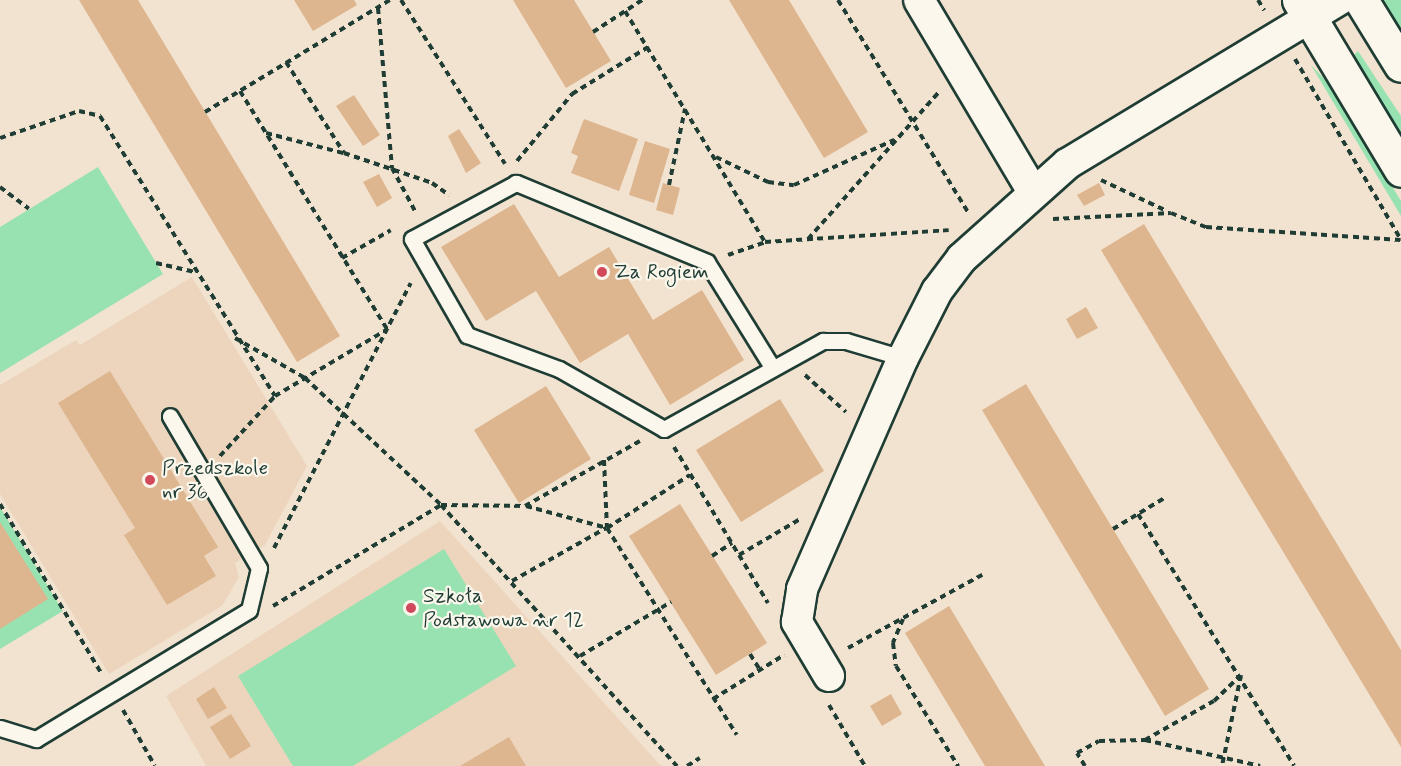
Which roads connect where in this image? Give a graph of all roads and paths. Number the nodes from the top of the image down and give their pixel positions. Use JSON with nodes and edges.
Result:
{"nodes":[{"id":1,"x":390,"y":0,"type":"edge"},
{"id":2,"x":401,"y":0,"type":"edge"},
{"id":3,"x":642,"y":0,"type":"edge"},
{"id":4,"x":838,"y":0,"type":"edge"},
{"id":5,"x":919,"y":0,"type":"edge"},
{"id":6,"x":1258,"y":0,"type":"edge"},
{"id":7,"x":1339,"y":0,"type":"edge"},
{"id":8,"x":1361,"y":0,"type":"edge"},
{"id":9,"x":378,"y":8,"type":"junction"},
{"id":10,"x":1264,"y":9,"type":"dead end"},
{"id":11,"x":1304,"y":9,"type":"edge"},
{"id":12,"x":625,"y":11,"type":"junction"},
{"id":13,"x":593,"y":32,"type":"dead end"},
{"id":14,"x":648,"y":47,"type":"junction"},
{"id":15,"x":1293,"y":57,"type":"dead end"},
{"id":16,"x":286,"y":62,"type":"junction"},
{"id":17,"x":1401,"y":65,"type":"edge"},
{"id":18,"x":961,"y":68,"type":"junction"},
{"id":19,"x":240,"y":91,"type":"junction"},
{"id":20,"x":685,"y":108,"type":"junction"},
{"id":21,"x":206,"y":112,"type":"dead end"},
{"id":22,"x":912,"y":120,"type":"junction"},
{"id":23,"x":266,"y":133,"type":"junction"},
{"id":24,"x":0,"y":138,"type":"edge"},
{"id":25,"x":896,"y":139,"type":"junction"},
{"id":26,"x":344,"y":153,"type":"junction"},
{"id":27,"x":716,"y":157,"type":"junction"},
{"id":28,"x":1067,"y":164,"type":"junction"},
{"id":29,"x":392,"y":168,"type":"junction"},
{"id":30,"x":1401,"y":170,"type":"edge"},
{"id":31,"x":669,"y":185,"type":"dead end"},
{"id":32,"x":0,"y":187,"type":"edge"},
{"id":33,"x":1032,"y":190,"type":"junction"},
{"id":34,"x":466,"y":207,"type":"junction"},
{"id":35,"x":29,"y":209,"type":"dead end"},
{"id":36,"x":1171,"y":213,"type":"junction"},
{"id":37,"x":417,"y":215,"type":"junction"},
{"id":38,"x":408,"y":220,"type":"dead end"},
{"id":39,"x":1047,"y":220,"type":"dead end"},
{"id":40,"x":398,"y":225,"type":"dead end"},
{"id":41,"x":426,"y":230,"type":"junction"},
{"id":42,"x":981,"y":236,"type":"junction"},
{"id":43,"x":808,"y":239,"type":"junction"},
{"id":44,"x":1401,"y":240,"type":"edge"},
{"id":45,"x":765,"y":242,"type":"junction"},
{"id":46,"x":342,"y":258,"type":"junction"},
{"id":47,"x":422,"y":260,"type":"junction"},
{"id":48,"x":707,"y":262,"type":"junction"},
{"id":49,"x":156,"y":263,"type":"dead end"},
{"id":50,"x":195,"y":272,"type":"junction"},
{"id":51,"x":387,"y":330,"type":"junction"},
{"id":52,"x":235,"y":338,"type":"junction"},
{"id":53,"x":786,"y":358,"type":"junction"},
{"id":54,"x":903,"y":358,"type":"junction"},
{"id":55,"x":772,"y":367,"type":"junction"},
{"id":56,"x":305,"y":378,"type":"junction"},
{"id":57,"x":275,"y":396,"type":"junction"},
{"id":58,"x":345,"y":412,"type":"junction"},
{"id":59,"x":170,"y":416,"type":"dead end"},
{"id":60,"x":664,"y":429,"type":"junction"},
{"id":61,"x":869,"y":433,"type":"junction"},
{"id":62,"x":604,"y":460,"type":"junction"},
{"id":63,"x":681,"y":461,"type":"dead end"},
{"id":64,"x":205,"y":472,"type":"junction"},
{"id":65,"x":690,"y":475,"type":"junction"},
{"id":66,"x":841,"y":495,"type":"junction"},
{"id":67,"x":1166,"y":497,"type":"dead end"},
{"id":68,"x":0,"y":504,"type":"edge"},
{"id":69,"x":441,"y":505,"type":"junction"},
{"id":70,"x":525,"y":506,"type":"junction"},
{"id":71,"x":1138,"y":514,"type":"junction"},
{"id":72,"x":607,"y":528,"type":"junction"},
{"id":73,"x":1113,"y":530,"type":"dead end"},
{"id":74,"x":732,"y":543,"type":"junction"},
{"id":75,"x":270,"y":555,"type":"dead end"},
{"id":76,"x":712,"y":556,"type":"dead end"},
{"id":77,"x":982,"y":576,"type":"dead end"},
{"id":78,"x":512,"y":581,"type":"junction"},
{"id":79,"x":671,"y":602,"type":"dead end"},
{"id":80,"x":249,"y":610,"type":"junction"},
{"id":81,"x":656,"y":610,"type":"junction"},
{"id":82,"x":903,"y":618,"type":"junction"},
{"id":83,"x":750,"y":654,"type":"dead end"},
{"id":84,"x":580,"y":656,"type":"junction"},
{"id":85,"x":819,"y":660,"type":"junction"},
{"id":86,"x":760,"y":670,"type":"junction"},
{"id":87,"x":1241,"y":675,"type":"junction"},
{"id":88,"x":112,"y":692,"type":"junction"},
{"id":89,"x":713,"y":699,"type":"junction"},
{"id":90,"x":0,"y":728,"type":"edge"},
{"id":91,"x":737,"y":735,"type":"dead end"},
{"id":92,"x":1145,"y":740,"type":"junction"},
{"id":93,"x":1224,"y":754,"type":"junction"},
{"id":94,"x":700,"y":758,"type":"dead end"},
{"id":95,"x":155,"y":766,"type":"edge"},
{"id":96,"x":677,"y":766,"type":"edge"},
{"id":97,"x":687,"y":766,"type":"edge"},
{"id":98,"x":958,"y":766,"type":"edge"},
{"id":99,"x":1085,"y":766,"type":"edge"},
{"id":100,"x":1222,"y":766,"type":"edge"},
{"id":101,"x":1260,"y":766,"type":"edge"},
{"id":102,"x":1294,"y":766,"type":"edge"}],
"edges":[{"from":1,"to":9,"type":"path"},
{"from":2,"to":14,"type":"path"},
{"from":3,"to":12,"type":"path"},
{"from":4,"to":22,"type":"path"},
{"from":5,"to":18,"type":"street"},
{"from":6,"to":10,"type":"path"},
{"from":7,"to":11,"type":"street"},
{"from":8,"to":17,"type":"street"},
{"from":9,"to":16,"type":"path"},
{"from":9,"to":29,"type":"path"},
{"from":11,"to":28,"type":"street"},
{"from":11,"to":30,"type":"street"},
{"from":12,"to":13,"type":"path"},
{"from":12,"to":14,"type":"path"},
{"from":14,"to":20,"type":"path"},
{"from":15,"to":44,"type":"path"},
{"from":16,"to":19,"type":"path"},
{"from":16,"to":26,"type":"path"},
{"from":18,"to":22,"type":"path"},
{"from":18,"to":33,"type":"street"},
{"from":19,"to":21,"type":"path"},
{"from":19,"to":23,"type":"path"},
{"from":20,"to":27,"type":"path"},
{"from":20,"to":31,"type":"path"},
{"from":22,"to":25,"type":"path"},
{"from":22,"to":42,"type":"path"},
{"from":23,"to":26,"type":"path"},
{"from":23,"to":46,"type":"path"},
{"from":24,"to":50,"type":"path"},
{"from":25,"to":27,"type":"path"},
{"from":25,"to":43,"type":"path"},
{"from":26,"to":29,"type":"path"},
{"from":27,"to":45,"type":"path"},
{"from":28,"to":33,"type":"street"},
{"from":28,"to":36,"type":"path"},
{"from":29,"to":34,"type":"path"},
{"from":29,"to":37,"type":"path"},
{"from":32,"to":35,"type":"path"},
{"from":33,"to":42,"type":"street"},
{"from":34,"to":41,"type":"lane"},
{"from":34,"to":48,"type":"lane"},
{"from":36,"to":39,"type":"path"},
{"from":36,"to":44,"type":"path"},
{"from":37,"to":38,"type":"path"},
{"from":37,"to":41,"type":"path"},
{"from":40,"to":46,"type":"path"},
{"from":41,"to":47,"type":"lane"},
{"from":42,"to":43,"type":"path"},
{"from":42,"to":54,"type":"street"},
{"from":43,"to":45,"type":"path"},
{"from":45,"to":48,"type":"path"},
{"from":46,"to":51,"type":"path"},
{"from":47,"to":51,"type":"path"},
{"from":47,"to":60,"type":"lane"},
{"from":48,"to":55,"type":"lane"},
{"from":49,"to":50,"type":"path"},
{"from":50,"to":52,"type":"path"},
{"from":51,"to":56,"type":"path"},
{"from":51,"to":58,"type":"path"},
{"from":52,"to":56,"type":"path"},
{"from":52,"to":57,"type":"path"},
{"from":53,"to":54,"type":"lane"},
{"from":53,"to":55,"type":"lane"},
{"from":53,"to":61,"type":"path"},
{"from":54,"to":61,"type":"street"},
{"from":55,"to":60,"type":"lane"},
{"from":56,"to":57,"type":"path"},
{"from":56,"to":58,"type":"path"},
{"from":57,"to":64,"type":"path"},
{"from":58,"to":69,"type":"path"},
{"from":58,"to":75,"type":"path"},
{"from":59,"to":64,"type":"lane"},
{"from":60,"to":62,"type":"path"},
{"from":61,"to":66,"type":"street"},
{"from":62,"to":70,"type":"path"},
{"from":62,"to":72,"type":"path"},
{"from":63,"to":65,"type":"path"},
{"from":64,"to":80,"type":"lane"},
{"from":65,"to":72,"type":"path"},
{"from":65,"to":74,"type":"path"},
{"from":66,"to":74,"type":"path"},
{"from":66,"to":85,"type":"street"},
{"from":67,"to":71,"type":"path"},
{"from":68,"to":88,"type":"path"},
{"from":69,"to":70,"type":"path"},
{"from":69,"to":78,"type":"path"},
{"from":69,"to":80,"type":"path"},
{"from":70,"to":72,"type":"path"},
{"from":71,"to":73,"type":"path"},
{"from":71,"to":87,"type":"path"},
{"from":72,"to":78,"type":"path"},
{"from":72,"to":81,"type":"path"},
{"from":74,"to":76,"type":"path"},
{"from":77,"to":82,"type":"path"},
{"from":78,"to":84,"type":"path"},
{"from":79,"to":81,"type":"path"},
{"from":80,"to":88,"type":"lane"},
{"from":81,"to":84,"type":"path"},
{"from":81,"to":89,"type":"path"},
{"from":82,"to":85,"type":"path"},
{"from":82,"to":98,"type":"path"},
{"from":83,"to":86,"type":"path"},
{"from":84,"to":96,"type":"path"},
{"from":85,"to":86,"type":"path"},
{"from":86,"to":89,"type":"path"},
{"from":87,"to":92,"type":"path"},
{"from":87,"to":93,"type":"path"},
{"from":87,"to":102,"type":"path"},
{"from":88,"to":90,"type":"lane"},
{"from":88,"to":95,"type":"path"},
{"from":89,"to":91,"type":"path"},
{"from":92,"to":93,"type":"path"},
{"from":92,"to":99,"type":"path"},
{"from":93,"to":100,"type":"path"},
{"from":93,"to":101,"type":"path"},
{"from":94,"to":97,"type":"path"}]}
